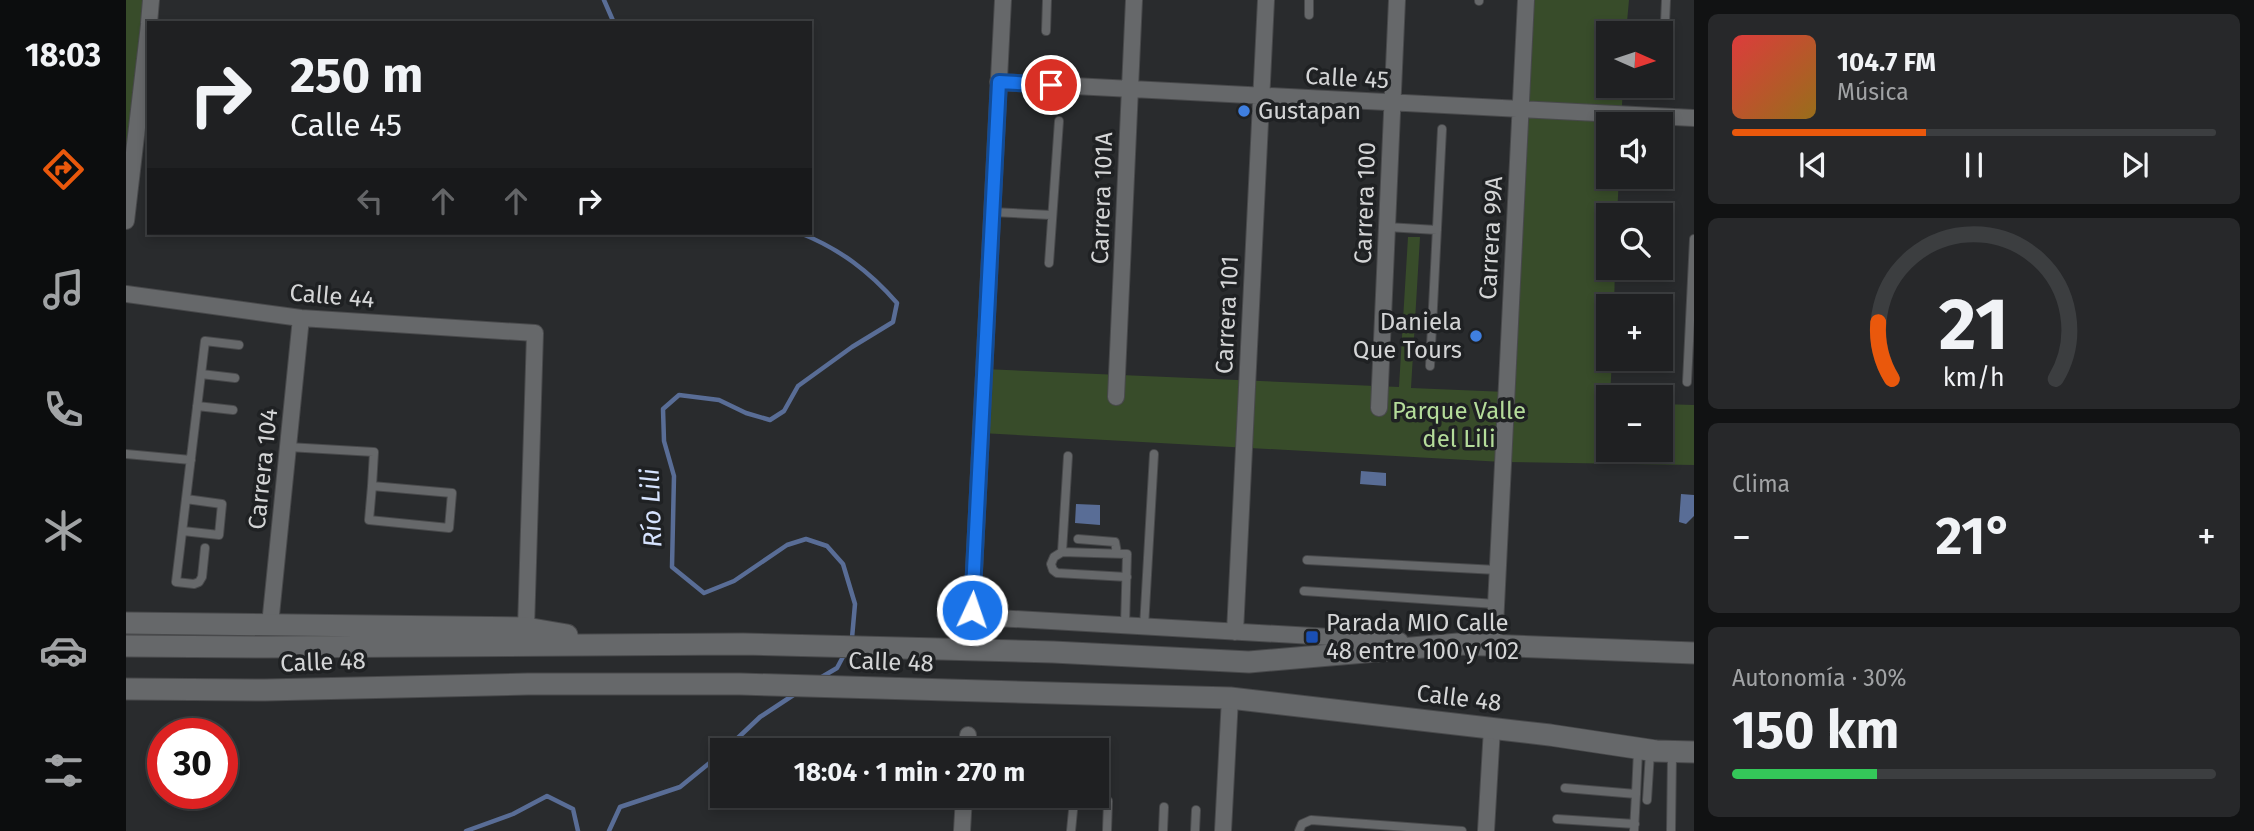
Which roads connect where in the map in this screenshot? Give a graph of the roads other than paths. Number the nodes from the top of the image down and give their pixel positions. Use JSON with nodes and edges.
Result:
{"nodes":[{"id":1,"x":151,"y":0,"type":"edge"},
{"id":2,"x":1003,"y":0,"type":"edge"},
{"id":3,"x":1047,"y":0,"type":"edge"},
{"id":4,"x":1134,"y":0,"type":"edge"},
{"id":5,"x":1266,"y":0,"type":"edge"},
{"id":6,"x":1309,"y":0,"type":"edge"},
{"id":7,"x":1397,"y":0,"type":"edge"},
{"id":8,"x":1526,"y":0,"type":"edge"},
{"id":9,"x":1666,"y":0,"type":"edge"},
{"id":10,"x":1309,"y":15,"type":"dead end"},
{"id":11,"x":149,"y":21,"type":"edge"},
{"id":12,"x":1665,"y":21,"type":"edge"},
{"id":13,"x":1046,"y":30,"type":"dead end"},
{"id":14,"x":147,"y":41,"type":"edge"},
{"id":15,"x":999,"y":82,"type":"junction"},
{"id":16,"x":1129,"y":89,"type":"junction"},
{"id":17,"x":1260,"y":96,"type":"junction"},
{"id":18,"x":1392,"y":103,"type":"junction"},
{"id":19,"x":1520,"y":110,"type":"junction"},
{"id":20,"x":1694,"y":118,"type":"edge"},
{"id":21,"x":1059,"y":121,"type":"dead end"},
{"id":22,"x":1442,"y":129,"type":"dead end"},
{"id":23,"x":992,"y":212,"type":"junction"},
{"id":24,"x":1051,"y":215,"type":"junction"},
{"id":25,"x":126,"y":221,"type":"edge"},
{"id":26,"x":1387,"y":227,"type":"junction"},
{"id":27,"x":1437,"y":230,"type":"junction"},
{"id":28,"x":1694,"y":239,"type":"edge"},
{"id":29,"x":1049,"y":263,"type":"dead end"},
{"id":30,"x":126,"y":294,"type":"edge"},
{"id":31,"x":301,"y":317,"type":"junction"},
{"id":32,"x":239,"y":345,"type":"dead end"},
{"id":33,"x":1430,"y":366,"type":"dead end"},
{"id":34,"x":201,"y":374,"type":"junction"},
{"id":35,"x":235,"y":378,"type":"dead end"},
{"id":36,"x":1687,"y":382,"type":"dead end"},
{"id":37,"x":1116,"y":397,"type":"dead end"},
{"id":38,"x":197,"y":406,"type":"junction"},
{"id":39,"x":1379,"y":408,"type":"dead end"},
{"id":40,"x":233,"y":410,"type":"dead end"},
{"id":41,"x":288,"y":447,"type":"junction"},
{"id":42,"x":126,"y":454,"type":"edge"},
{"id":43,"x":1154,"y":454,"type":"dead end"},
{"id":44,"x":1068,"y":456,"type":"dead end"},
{"id":45,"x":191,"y":460,"type":"junction"},
{"id":46,"x":372,"y":486,"type":"junction"},
{"id":47,"x":186,"y":499,"type":"junction"},
{"id":48,"x":183,"y":531,"type":"junction"},
{"id":49,"x":1078,"y":539,"type":"dead end"},
{"id":50,"x":205,"y":548,"type":"dead end"},
{"id":51,"x":1062,"y":552,"type":"junction"},
{"id":52,"x":1117,"y":553,"type":"junction"},
{"id":53,"x":1307,"y":560,"type":"dead end"},
{"id":54,"x":1497,"y":570,"type":"junction"},
{"id":55,"x":1126,"y":577,"type":"junction"},
{"id":56,"x":1304,"y":591,"type":"dead end"},
{"id":57,"x":1496,"y":604,"type":"junction"},
{"id":58,"x":126,"y":623,"type":"edge"},
{"id":59,"x":270,"y":625,"type":"junction"},
{"id":60,"x":1125,"y":626,"type":"junction"},
{"id":61,"x":1144,"y":627,"type":"junction"},
{"id":62,"x":526,"y":628,"type":"junction"},
{"id":63,"x":1235,"y":632,"type":"junction"},
{"id":64,"x":624,"y":644,"type":"junction"},
{"id":65,"x":1458,"y":644,"type":"junction"},
{"id":66,"x":126,"y":646,"type":"edge"},
{"id":67,"x":1494,"y":646,"type":"junction"},
{"id":68,"x":1694,"y":653,"type":"edge"},
{"id":69,"x":126,"y":689,"type":"edge"},
{"id":70,"x":1230,"y":698,"type":"junction"},
{"id":71,"x":1492,"y":728,"type":"junction"},
{"id":72,"x":1644,"y":749,"type":"junction"},
{"id":73,"x":1672,"y":751,"type":"junction"},
{"id":74,"x":1694,"y":752,"type":"edge"},
{"id":75,"x":1565,"y":788,"type":"dead end"},
{"id":76,"x":1636,"y":794,"type":"junction"},
{"id":77,"x":1647,"y":800,"type":"dead end"},
{"id":78,"x":1164,"y":807,"type":"dead end"},
{"id":79,"x":963,"y":808,"type":"edge"},
{"id":80,"x":1073,"y":808,"type":"edge"},
{"id":81,"x":1108,"y":808,"type":"edge"},
{"id":82,"x":1196,"y":810,"type":"dead end"},
{"id":83,"x":1557,"y":819,"type":"dead end"},
{"id":84,"x":1635,"y":828,"type":"edge"},
{"id":85,"x":962,"y":831,"type":"edge"},
{"id":86,"x":1072,"y":831,"type":"edge"},
{"id":87,"x":1107,"y":831,"type":"edge"},
{"id":88,"x":1163,"y":831,"type":"edge"},
{"id":89,"x":1195,"y":831,"type":"edge"},
{"id":90,"x":1223,"y":831,"type":"edge"},
{"id":91,"x":1299,"y":831,"type":"edge"},
{"id":92,"x":1462,"y":831,"type":"edge"},
{"id":93,"x":1486,"y":831,"type":"edge"},
{"id":94,"x":1671,"y":831,"type":"edge"}],
"edges":[{"from":1,"to":11,"type":"street"},
{"from":2,"to":15,"type":"street"},
{"from":3,"to":13,"type":"lane"},
{"from":4,"to":16,"type":"street","name":"Carrera 101A"},
{"from":5,"to":17,"type":"street","name":"Carrera 101"},
{"from":6,"to":10,"type":"lane"},
{"from":7,"to":18,"type":"street","name":"Carrera 100"},
{"from":8,"to":19,"type":"street","name":"Carrera 99A"},
{"from":9,"to":12,"type":"lane"},
{"from":14,"to":25,"type":"street"},
{"from":15,"to":16,"type":"street","name":"Calle 45"},
{"from":15,"to":23,"type":"street"},
{"from":16,"to":17,"type":"street","name":"Calle 45"},
{"from":16,"to":37,"type":"street","name":"Carrera 101A"},
{"from":17,"to":18,"type":"street","name":"Calle 45"},
{"from":17,"to":63,"type":"street","name":"Carrera 101"},
{"from":18,"to":19,"type":"street","name":"Calle 45"},
{"from":18,"to":26,"type":"street","name":"Carrera 100"},
{"from":19,"to":20,"type":"street","name":"Calle 45"},
{"from":19,"to":54,"type":"street","name":"Carrera 99A"},
{"from":21,"to":24,"type":"lane"},
{"from":22,"to":27,"type":"lane"},
{"from":23,"to":24,"type":"lane"},
{"from":23,"to":60,"type":"street","name":"Calle 48"},
{"from":24,"to":29,"type":"lane"},
{"from":26,"to":27,"type":"lane"},
{"from":26,"to":39,"type":"street","name":"Carrera 100"},
{"from":27,"to":33,"type":"lane"},
{"from":28,"to":36,"type":"lane"},
{"from":30,"to":31,"type":"street","name":"Calle 44"},
{"from":31,"to":41,"type":"street","name":"Carrera 104"},
{"from":31,"to":62,"type":"street","name":"Calle 44"},
{"from":32,"to":34,"type":"lane"},
{"from":34,"to":35,"type":"lane"},
{"from":34,"to":38,"type":"lane"},
{"from":38,"to":40,"type":"lane"},
{"from":38,"to":45,"type":"lane"},
{"from":41,"to":46,"type":"lane"},
{"from":41,"to":59,"type":"street","name":"Carrera 104"},
{"from":42,"to":45,"type":"lane"},
{"from":43,"to":61,"type":"lane"},
{"from":44,"to":51,"type":"lane"},
{"from":45,"to":47,"type":"lane"},
{"from":46,"to":46,"type":"lane"},
{"from":47,"to":48,"type":"lane"},
{"from":47,"to":48,"type":"lane"},
{"from":48,"to":50,"type":"lane"},
{"from":49,"to":52,"type":"lane"},
{"from":51,"to":52,"type":"lane"},
{"from":51,"to":55,"type":"lane"},
{"from":52,"to":55,"type":"lane"},
{"from":53,"to":54,"type":"lane"},
{"from":54,"to":57,"type":"street","name":"Carrera 99A"},
{"from":55,"to":60,"type":"lane"},
{"from":56,"to":57,"type":"lane"},
{"from":57,"to":67,"type":"street","name":"Carrera 99A"},
{"from":58,"to":59,"type":"main road"},
{"from":59,"to":62,"type":"main road"},
{"from":60,"to":61,"type":"street","name":"Calle 48"},
{"from":61,"to":63,"type":"street","name":"Calle 48"},
{"from":62,"to":64,"type":"main road"},
{"from":63,"to":65,"type":"street","name":"Calle 48"},
{"from":64,"to":65,"type":"main road","name":"Calle 48"},
{"from":64,"to":66,"type":"main road","name":"Calle 48"},
{"from":65,"to":67,"type":"main road","name":"Calle 48"},
{"from":67,"to":68,"type":"main road","name":"Calle 48"},
{"from":69,"to":70,"type":"main road","name":"Calle 48"},
{"from":70,"to":71,"type":"main road","name":"Calle 48"},
{"from":70,"to":90,"type":"street"},
{"from":71,"to":72,"type":"main road","name":"Calle 48"},
{"from":71,"to":93,"type":"street"},
{"from":72,"to":73,"type":"main road","name":"Calle 48"},
{"from":72,"to":76,"type":"lane"},
{"from":72,"to":77,"type":"lane"},
{"from":73,"to":74,"type":"main road","name":"Calle 48"},
{"from":73,"to":94,"type":"lane"},
{"from":75,"to":76,"type":"lane"},
{"from":76,"to":84,"type":"lane"},
{"from":78,"to":88,"type":"lane"},
{"from":79,"to":85,"type":"street"},
{"from":80,"to":86,"type":"lane"},
{"from":81,"to":87,"type":"lane"},
{"from":82,"to":89,"type":"lane"},
{"from":83,"to":84,"type":"lane"},
{"from":91,"to":92,"type":"lane"}]}
